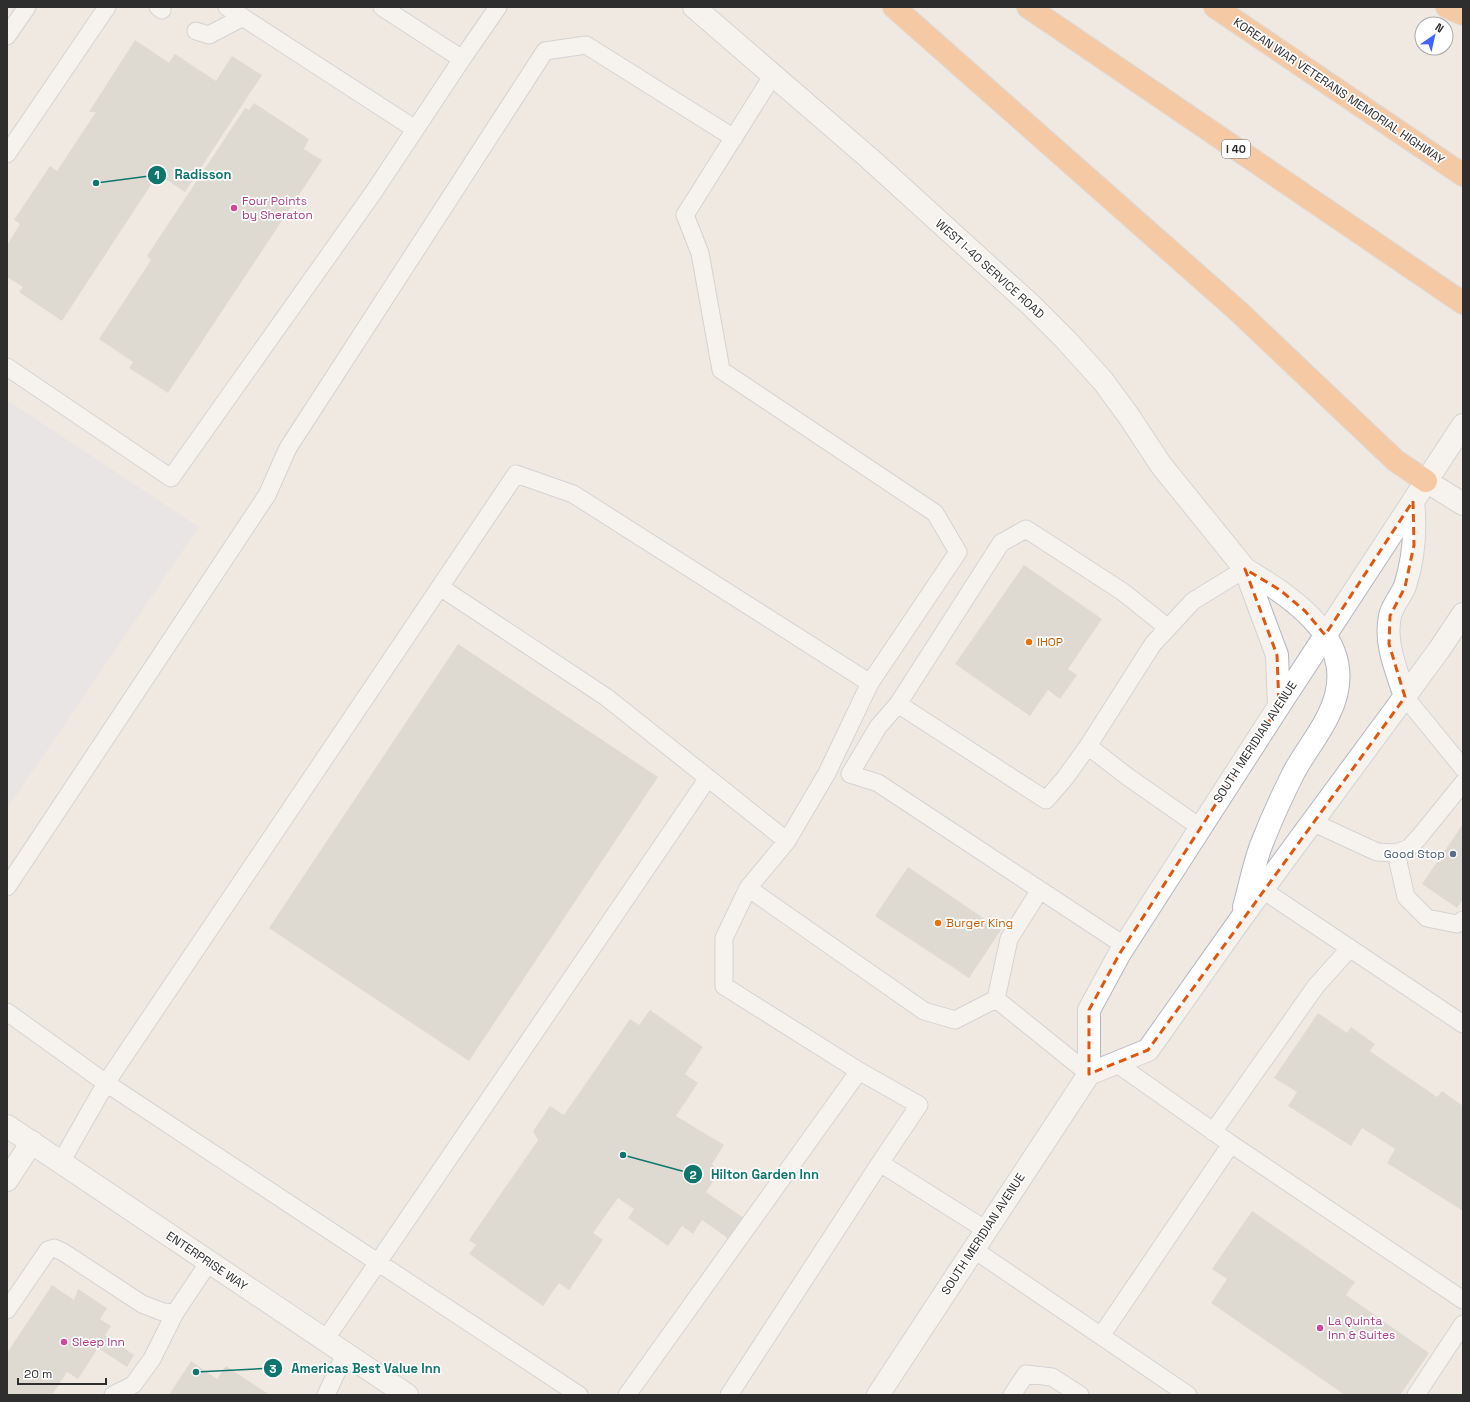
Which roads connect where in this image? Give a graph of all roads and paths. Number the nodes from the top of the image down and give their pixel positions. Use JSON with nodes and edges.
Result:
{"nodes":[{"id":1,"x":27,"y":7,"type":"edge"},
{"id":2,"x":106,"y":7,"type":"edge"},
{"id":3,"x":227,"y":7,"type":"edge"},
{"id":4,"x":382,"y":7,"type":"edge"},
{"id":5,"x":498,"y":7,"type":"edge"},
{"id":6,"x":694,"y":7,"type":"edge"},
{"id":7,"x":894,"y":7,"type":"edge"},
{"id":8,"x":1028,"y":7,"type":"edge"},
{"id":9,"x":1215,"y":7,"type":"edge"},
{"id":10,"x":1447,"y":7,"type":"edge"},
{"id":11,"x":1463,"y":14,"type":"edge"},
{"id":12,"x":243,"y":17,"type":"junction"},
{"id":13,"x":196,"y":31,"type":"dead end"},
{"id":14,"x":7,"y":36,"type":"edge"},
{"id":15,"x":462,"y":59,"type":"junction"},
{"id":16,"x":773,"y":75,"type":"junction"},
{"id":17,"x":415,"y":130,"type":"junction"},
{"id":18,"x":734,"y":138,"type":"junction"},
{"id":19,"x":7,"y":154,"type":"edge"},
{"id":20,"x":1463,"y":175,"type":"edge"},
{"id":21,"x":1463,"y":303,"type":"edge"},
{"id":22,"x":7,"y":367,"type":"edge"},
{"id":23,"x":1463,"y":425,"type":"edge"},
{"id":24,"x":1426,"y":481,"type":"junction"},
{"id":25,"x":1413,"y":501,"type":"junction"},
{"id":26,"x":1463,"y":504,"type":"edge"},
{"id":27,"x":1245,"y":570,"type":"junction"},
{"id":28,"x":440,"y":587,"type":"junction"},
{"id":29,"x":1463,"y":614,"type":"edge"},
{"id":30,"x":1168,"y":628,"type":"junction"},
{"id":31,"x":1325,"y":635,"type":"junction"},
{"id":32,"x":1463,"y":639,"type":"edge"},
{"id":33,"x":1439,"y":650,"type":"junction"},
{"id":34,"x":870,"y":683,"type":"junction"},
{"id":35,"x":1405,"y":697,"type":"junction"},
{"id":36,"x":898,"y":704,"type":"junction"},
{"id":37,"x":1278,"y":706,"type":"junction"},
{"id":38,"x":1088,"y":746,"type":"junction"},
{"id":39,"x":1463,"y":768,"type":"edge"},
{"id":40,"x":827,"y":773,"type":"junction"},
{"id":41,"x":850,"y":774,"type":"junction"},
{"id":42,"x":708,"y":778,"type":"junction"},
{"id":43,"x":1463,"y":783,"type":"edge"},
{"id":44,"x":1312,"y":822,"type":"junction"},
{"id":45,"x":1201,"y":828,"type":"junction"},
{"id":46,"x":787,"y":841,"type":"junction"},
{"id":47,"x":1396,"y":853,"type":"junction"},
{"id":48,"x":7,"y":887,"type":"edge"},
{"id":49,"x":748,"y":888,"type":"junction"},
{"id":50,"x":1040,"y":890,"type":"junction"},
{"id":51,"x":1263,"y":890,"type":"junction"},
{"id":52,"x":1240,"y":920,"type":"junction"},
{"id":53,"x":1463,"y":920,"type":"edge"},
{"id":54,"x":1125,"y":946,"type":"junction"},
{"id":55,"x":1350,"y":948,"type":"junction"},
{"id":56,"x":996,"y":999,"type":"junction"},
{"id":57,"x":7,"y":1012,"type":"edge"},
{"id":58,"x":1463,"y":1024,"type":"edge"},
{"id":59,"x":1116,"y":1063,"type":"junction"},
{"id":60,"x":859,"y":1071,"type":"junction"},
{"id":61,"x":1089,"y":1074,"type":"junction"},
{"id":62,"x":106,"y":1083,"type":"junction"},
{"id":63,"x":7,"y":1126,"type":"edge"},
{"id":64,"x":1213,"y":1132,"type":"junction"},
{"id":65,"x":32,"y":1142,"type":"junction"},
{"id":66,"x":1231,"y":1144,"type":"junction"},
{"id":67,"x":61,"y":1162,"type":"junction"},
{"id":68,"x":880,"y":1163,"type":"junction"},
{"id":69,"x":7,"y":1180,"type":"edge"},
{"id":70,"x":986,"y":1230,"type":"junction"},
{"id":71,"x":973,"y":1249,"type":"junction"},
{"id":72,"x":209,"y":1262,"type":"junction"},
{"id":73,"x":378,"y":1264,"type":"junction"},
{"id":74,"x":1463,"y":1300,"type":"edge"},
{"id":75,"x":7,"y":1310,"type":"edge"},
{"id":76,"x":175,"y":1313,"type":"junction"},
{"id":77,"x":1463,"y":1324,"type":"edge"},
{"id":78,"x":1101,"y":1336,"type":"junction"},
{"id":79,"x":325,"y":1340,"type":"junction"},
{"id":80,"x":345,"y":1354,"type":"junction"},
{"id":81,"x":113,"y":1395,"type":"edge"},
{"id":82,"x":326,"y":1395,"type":"edge"},
{"id":83,"x":407,"y":1395,"type":"edge"},
{"id":84,"x":579,"y":1395,"type":"edge"},
{"id":85,"x":626,"y":1395,"type":"edge"},
{"id":86,"x":729,"y":1395,"type":"edge"},
{"id":87,"x":878,"y":1395,"type":"edge"},
{"id":88,"x":1012,"y":1395,"type":"edge"},
{"id":89,"x":1080,"y":1395,"type":"edge"},
{"id":90,"x":1188,"y":1395,"type":"edge"},
{"id":91,"x":1416,"y":1395,"type":"edge"}],
"edges":[{"from":1,"to":14,"type":"lane"},
{"from":2,"to":19,"type":"lane"},
{"from":3,"to":12,"type":"lane"},
{"from":4,"to":15,"type":"lane"},
{"from":5,"to":15,"type":"lane"},
{"from":6,"to":16,"type":"main road","name":"WEST I-40 SERVICE ROAD"},
{"from":7,"to":24,"type":"highway"},
{"from":8,"to":21,"type":"highway","number":"I 40"},
{"from":9,"to":20,"type":"highway","name":"KOREAN WAR VETERANS MEMORIAL HIGHWAY"},
{"from":10,"to":11,"type":"highway"},
{"from":12,"to":13,"type":"lane"},
{"from":12,"to":17,"type":"lane"},
{"from":15,"to":17,"type":"lane"},
{"from":16,"to":18,"type":"lane"},
{"from":16,"to":27,"type":"main road","name":"WEST I-40 SERVICE ROAD"},
{"from":17,"to":22,"type":"lane"},
{"from":18,"to":34,"type":"lane"},
{"from":18,"to":48,"type":"lane"},
{"from":23,"to":24,"type":"main road","name":"SOUTH MERIDIAN AVENUE"},
{"from":24,"to":25,"type":"main road","name":"SOUTH MERIDIAN AVENUE"},
{"from":24,"to":26,"type":"main road"},
{"from":25,"to":31,"type":"main road","name":"SOUTH MERIDIAN AVENUE"},
{"from":25,"to":35,"type":"main road"},
{"from":27,"to":30,"type":"lane"},
{"from":27,"to":31,"type":"main road","name":"WEST I-40 SERVICE ROAD"},
{"from":27,"to":37,"type":"main road","name":"WEST I-40 SERVICE ROAD"},
{"from":28,"to":34,"type":"lane"},
{"from":28,"to":42,"type":"lane"},
{"from":28,"to":62,"type":"lane"},
{"from":29,"to":33,"type":"main road"},
{"from":30,"to":36,"type":"lane"},
{"from":30,"to":38,"type":"lane"},
{"from":31,"to":37,"type":"main road","name":"SOUTH MERIDIAN AVENUE"},
{"from":31,"to":52,"type":"main road","name":"WEST I-40 SERVICE ROAD"},
{"from":32,"to":33,"type":"main road"},
{"from":33,"to":35,"type":"main road"},
{"from":34,"to":40,"type":"lane"},
{"from":35,"to":39,"type":"lane"},
{"from":35,"to":44,"type":"main road"},
{"from":36,"to":38,"type":"lane"},
{"from":36,"to":41,"type":"lane"},
{"from":37,"to":45,"type":"main road","name":"SOUTH MERIDIAN AVENUE"},
{"from":38,"to":45,"type":"lane"},
{"from":40,"to":41,"type":"lane"},
{"from":40,"to":46,"type":"lane"},
{"from":41,"to":50,"type":"lane"},
{"from":42,"to":46,"type":"lane"},
{"from":42,"to":73,"type":"lane"},
{"from":43,"to":47,"type":"lane"},
{"from":44,"to":47,"type":"lane"},
{"from":44,"to":51,"type":"main road"},
{"from":45,"to":54,"type":"main road","name":"SOUTH MERIDIAN AVENUE"},
{"from":46,"to":49,"type":"lane"},
{"from":47,"to":53,"type":"lane"},
{"from":49,"to":56,"type":"lane"},
{"from":49,"to":60,"type":"lane"},
{"from":50,"to":54,"type":"lane"},
{"from":50,"to":56,"type":"lane"},
{"from":51,"to":52,"type":"main road"},
{"from":51,"to":55,"type":"lane"},
{"from":52,"to":59,"type":"main road"},
{"from":54,"to":61,"type":"main road","name":"SOUTH MERIDIAN AVENUE"},
{"from":55,"to":58,"type":"lane"},
{"from":55,"to":64,"type":"lane"},
{"from":56,"to":61,"type":"lane"},
{"from":57,"to":62,"type":"lane"},
{"from":59,"to":61,"type":"main road"},
{"from":59,"to":64,"type":"lane"},
{"from":60,"to":68,"type":"lane"},
{"from":60,"to":85,"type":"lane"},
{"from":61,"to":70,"type":"main road","name":"SOUTH MERIDIAN AVENUE"},
{"from":62,"to":67,"type":"lane"},
{"from":62,"to":73,"type":"lane"},
{"from":63,"to":65,"type":"main road","name":"ENTERPRISE WAY"},
{"from":64,"to":66,"type":"lane"},
{"from":65,"to":67,"type":"main road","name":"ENTERPRISE WAY"},
{"from":65,"to":69,"type":"main road"},
{"from":66,"to":74,"type":"lane"},
{"from":66,"to":78,"type":"lane"},
{"from":67,"to":72,"type":"main road","name":"ENTERPRISE WAY"},
{"from":68,"to":70,"type":"lane"},
{"from":68,"to":86,"type":"lane"},
{"from":70,"to":71,"type":"main road","name":"SOUTH MERIDIAN AVENUE"},
{"from":71,"to":78,"type":"lane"},
{"from":71,"to":87,"type":"main road","name":"SOUTH MERIDIAN AVENUE"},
{"from":72,"to":76,"type":"lane"},
{"from":72,"to":79,"type":"main road","name":"ENTERPRISE WAY"},
{"from":73,"to":79,"type":"lane"},
{"from":73,"to":84,"type":"lane"},
{"from":75,"to":76,"type":"lane"},
{"from":76,"to":81,"type":"lane"},
{"from":77,"to":91,"type":"lane"},
{"from":78,"to":90,"type":"lane"},
{"from":79,"to":80,"type":"main road","name":"ENTERPRISE WAY"},
{"from":80,"to":82,"type":"lane"},
{"from":80,"to":83,"type":"main road","name":"ENTERPRISE WAY"},
{"from":88,"to":89,"type":"lane"}]}
